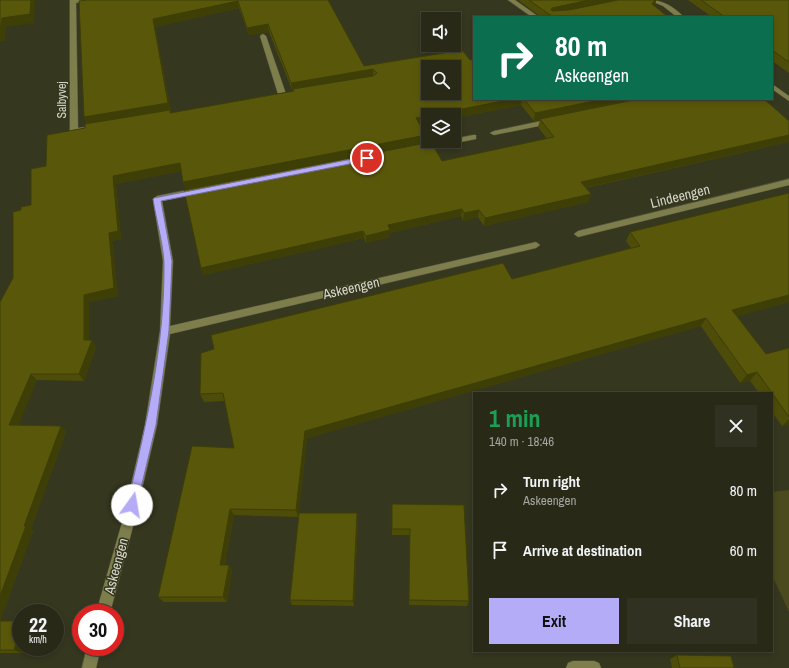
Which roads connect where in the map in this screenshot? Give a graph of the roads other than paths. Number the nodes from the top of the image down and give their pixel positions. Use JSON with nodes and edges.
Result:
{"nodes":[{"id":1,"x":85,"y":0,"type":"edge"},
{"id":2,"x":511,"y":0,"type":"edge"},
{"id":3,"x":644,"y":0,"type":"edge"},
{"id":4,"x":652,"y":0,"type":"edge"},
{"id":5,"x":73,"y":1,"type":"edge"},
{"id":6,"x":535,"y":16,"type":"edge"},
{"id":7,"x":680,"y":16,"type":"edge"},
{"id":8,"x":263,"y":36,"type":"edge"},
{"id":9,"x":773,"y":87,"type":"edge"},
{"id":10,"x":282,"y":94,"type":"edge"},
{"id":11,"x":789,"y":99,"type":"edge"},
{"id":12,"x":556,"y":120,"type":"edge"},
{"id":13,"x":97,"y":127,"type":"edge"},
{"id":14,"x":494,"y":133,"type":"dead end"},
{"id":15,"x":473,"y":138,"type":"dead end"},
{"id":16,"x":411,"y":150,"type":"edge"},
{"id":17,"x":789,"y":182,"type":"edge"},
{"id":18,"x":211,"y":189,"type":"edge"},
{"id":19,"x":578,"y":234,"type":"dead end"},
{"id":20,"x":536,"y":245,"type":"dead end"},
{"id":21,"x":165,"y":331,"type":"junction"},
{"id":22,"x":105,"y":604,"type":"edge"},
{"id":23,"x":92,"y":656,"type":"edge"},
{"id":24,"x":89,"y":668,"type":"edge"},
{"id":25,"x":574,"y":668,"type":"edge"},
{"id":26,"x":594,"y":668,"type":"edge"}],
"edges":[{"from":1,"to":5,"type":"street","name":"Salbyvej"},
{"from":2,"to":6,"type":"street"},
{"from":3,"to":4,"type":"street"},
{"from":4,"to":7,"type":"street"},
{"from":5,"to":13,"type":"street","name":"Salbyvej"},
{"from":8,"to":10,"type":"street"},
{"from":9,"to":11,"type":"street"},
{"from":12,"to":14,"type":"street"},
{"from":15,"to":16,"type":"street"},
{"from":17,"to":19,"type":"street","name":"Lindeengen"},
{"from":18,"to":21,"type":"street","name":"Askeengen"},
{"from":20,"to":21,"type":"street","name":"Askeengen"},
{"from":21,"to":22,"type":"street","name":"Askeengen"},
{"from":23,"to":24,"type":"street"},
{"from":25,"to":26,"type":"street"}]}
